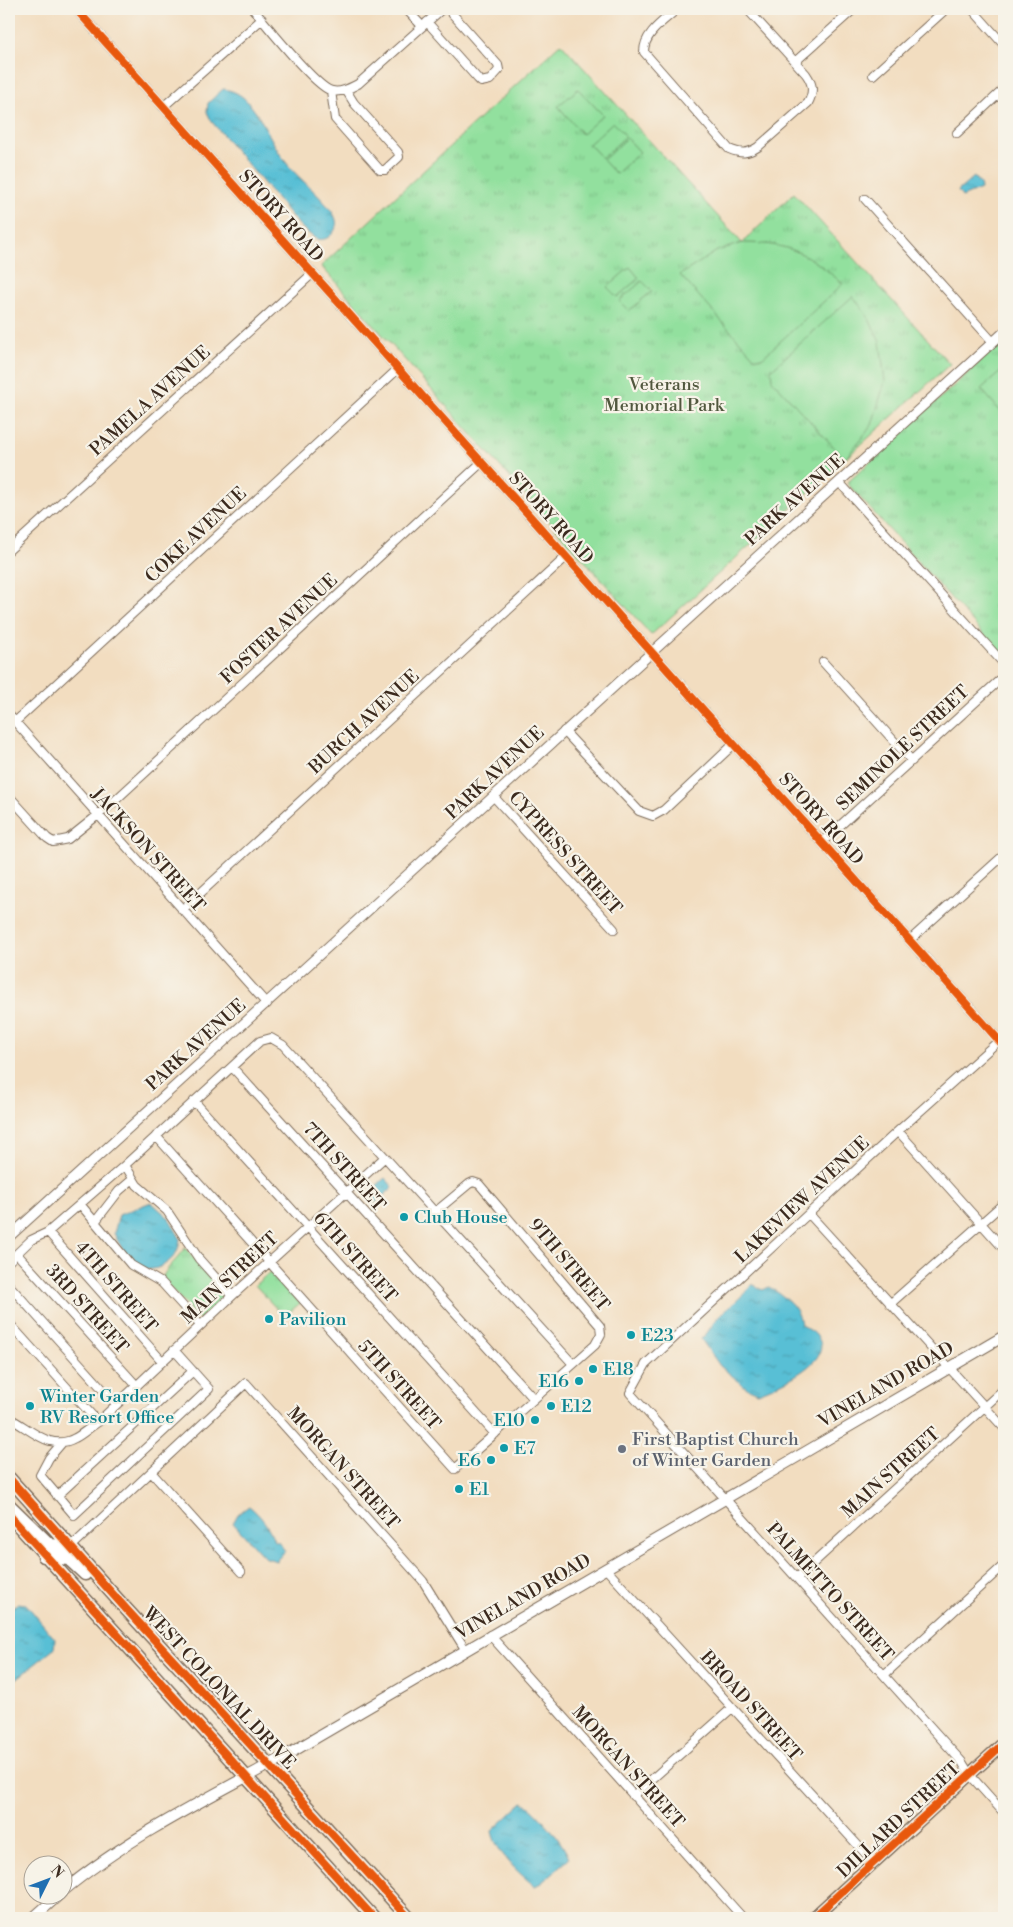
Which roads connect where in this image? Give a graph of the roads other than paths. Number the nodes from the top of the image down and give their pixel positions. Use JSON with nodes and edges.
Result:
{"nodes":[{"id":1,"x":76,"y":9,"type":"edge"},
{"id":2,"x":253,"y":9,"type":"edge"},
{"id":3,"x":406,"y":9,"type":"edge"},
{"id":4,"x":442,"y":9,"type":"edge"},
{"id":5,"x":448,"y":9,"type":"edge"},
{"id":6,"x":677,"y":9,"type":"edge"},
{"id":7,"x":748,"y":9,"type":"edge"},
{"id":8,"x":854,"y":9,"type":"edge"},
{"id":9,"x":946,"y":9,"type":"edge"},
{"id":10,"x":972,"y":9,"type":"edge"},
{"id":11,"x":262,"y":19,"type":"junction"},
{"id":12,"x":424,"y":24,"type":"junction"},
{"id":13,"x":1004,"y":45,"type":"edge"},
{"id":14,"x":796,"y":61,"type":"junction"},
{"id":15,"x":873,"y":75,"type":"dead end"},
{"id":16,"x":1004,"y":89,"type":"edge"},
{"id":17,"x":346,"y":90,"type":"junction"},
{"id":18,"x":331,"y":91,"type":"junction"},
{"id":19,"x":163,"y":107,"type":"junction"},
{"id":20,"x":957,"y":133,"type":"dead end"},
{"id":21,"x":865,"y":199,"type":"dead end"},
{"id":22,"x":312,"y":274,"type":"junction"},
{"id":23,"x":1004,"y":332,"type":"edge"},
{"id":24,"x":993,"y":342,"type":"junction"},
{"id":25,"x":398,"y":369,"type":"junction"},
{"id":26,"x":481,"y":463,"type":"junction"},
{"id":27,"x":838,"y":482,"type":"junction"},
{"id":28,"x":9,"y":550,"type":"edge"},
{"id":29,"x":566,"y":557,"type":"junction"},
{"id":30,"x":651,"y":652,"type":"junction"},
{"id":31,"x":823,"y":662,"type":"dead end"},
{"id":32,"x":1004,"y":664,"type":"edge"},
{"id":33,"x":1004,"y":676,"type":"edge"},
{"id":34,"x":9,"y":715,"type":"edge"},
{"id":35,"x":15,"y":722,"type":"junction"},
{"id":36,"x":564,"y":731,"type":"junction"},
{"id":37,"x":734,"y":744,"type":"junction"},
{"id":38,"x":912,"y":761,"type":"junction"},
{"id":39,"x":9,"y":796,"type":"edge"},
{"id":40,"x":494,"y":797,"type":"junction"},
{"id":41,"x":96,"y":815,"type":"junction"},
{"id":42,"x":822,"y":842,"type":"junction"},
{"id":43,"x":1004,"y":854,"type":"edge"},
{"id":44,"x":182,"y":910,"type":"junction"},
{"id":45,"x":614,"y":929,"type":"dead end"},
{"id":46,"x":910,"y":940,"type":"junction"},
{"id":47,"x":267,"y":1004,"type":"junction"},
{"id":48,"x":1003,"y":1041,"type":"edge"},
{"id":49,"x":232,"y":1066,"type":"junction"},
{"id":50,"x":194,"y":1101,"type":"junction"},
{"id":51,"x":898,"y":1131,"type":"junction"},
{"id":52,"x":156,"y":1136,"type":"junction"},
{"id":53,"x":385,"y":1158,"type":"junction"},
{"id":54,"x":125,"y":1164,"type":"junction"},
{"id":55,"x":133,"y":1179,"type":"junction"},
{"id":56,"x":346,"y":1192,"type":"junction"},
{"id":57,"x":1004,"y":1203,"type":"edge"},
{"id":58,"x":80,"y":1204,"type":"junction"},
{"id":59,"x":434,"y":1213,"type":"junction"},
{"id":60,"x":810,"y":1215,"type":"junction"},
{"id":61,"x":95,"y":1222,"type":"junction"},
{"id":62,"x":981,"y":1224,"type":"junction"},
{"id":63,"x":308,"y":1227,"type":"junction"},
{"id":64,"x":48,"y":1232,"type":"junction"},
{"id":65,"x":9,"y":1237,"type":"edge"},
{"id":66,"x":1004,"y":1250,"type":"edge"},
{"id":67,"x":17,"y":1254,"type":"junction"},
{"id":68,"x":9,"y":1261,"type":"edge"},
{"id":69,"x":268,"y":1262,"type":"junction"},
{"id":70,"x":9,"y":1286,"type":"edge"},
{"id":71,"x":232,"y":1296,"type":"junction"},
{"id":72,"x":890,"y":1304,"type":"junction"},
{"id":73,"x":9,"y":1323,"type":"edge"},
{"id":74,"x":200,"y":1325,"type":"junction"},
{"id":75,"x":1004,"y":1336,"type":"edge"},
{"id":76,"x":174,"y":1350,"type":"junction"},
{"id":77,"x":162,"y":1361,"type":"junction"},
{"id":78,"x":573,"y":1364,"type":"junction"},
{"id":79,"x":949,"y":1367,"type":"junction"},
{"id":80,"x":193,"y":1371,"type":"junction"},
{"id":81,"x":136,"y":1385,"type":"junction"},
{"id":82,"x":1004,"y":1389,"type":"edge"},
{"id":83,"x":630,"y":1393,"type":"joint"},
{"id":84,"x":534,"y":1399,"type":"junction"},
{"id":85,"x":116,"y":1404,"type":"junction"},
{"id":86,"x":985,"y":1406,"type":"junction"},
{"id":87,"x":9,"y":1418,"type":"edge"},
{"id":88,"x":98,"y":1422,"type":"junction"},
{"id":89,"x":1004,"y":1428,"type":"edge"},
{"id":90,"x":495,"y":1434,"type":"junction"},
{"id":91,"x":61,"y":1444,"type":"junction"},
{"id":92,"x":151,"y":1472,"type":"junction"},
{"id":93,"x":9,"y":1478,"type":"edge"},
{"id":94,"x":57,"y":1496,"type":"junction"},
{"id":95,"x":724,"y":1498,"type":"junction"},
{"id":96,"x":9,"y":1505,"type":"edge"},
{"id":97,"x":9,"y":1515,"type":"edge"},
{"id":98,"x":71,"y":1547,"type":"junction"},
{"id":99,"x":44,"y":1556,"type":"junction"},
{"id":100,"x":1004,"y":1566,"type":"edge"},
{"id":101,"x":606,"y":1569,"type":"junction"},
{"id":102,"x":241,"y":1572,"type":"dead end"},
{"id":103,"x":797,"y":1578,"type":"junction"},
{"id":104,"x":126,"y":1610,"type":"junction"},
{"id":105,"x":490,"y":1635,"type":"junction"},
{"id":106,"x":465,"y":1649,"type":"junction"},
{"id":107,"x":884,"y":1674,"type":"junction"},
{"id":108,"x":732,"y":1708,"type":"junction"},
{"id":109,"x":1004,"y":1743,"type":"edge"},
{"id":110,"x":269,"y":1764,"type":"junction"},
{"id":111,"x":970,"y":1775,"type":"junction"},
{"id":112,"x":246,"y":1778,"type":"junction"},
{"id":113,"x":633,"y":1796,"type":"junction"},
{"id":114,"x":1004,"y":1813,"type":"edge"},
{"id":115,"x":874,"y":1864,"type":"junction"},
{"id":116,"x":72,"y":1885,"type":"edge"},
{"id":117,"x":49,"y":1904,"type":"edge"},
{"id":118,"x":33,"y":1918,"type":"edge"},
{"id":119,"x":374,"y":1918,"type":"edge"},
{"id":120,"x":409,"y":1918,"type":"edge"},
{"id":121,"x":744,"y":1918,"type":"edge"},
{"id":122,"x":813,"y":1918,"type":"edge"}],
"edges":[{"from":1,"to":19,"type":"street","name":"STORY ROAD"},
{"from":2,"to":11,"type":"street"},
{"from":3,"to":12,"type":"street"},
{"from":4,"to":12,"type":"street"},
{"from":5,"to":12,"type":"street"},
{"from":6,"to":14,"type":"street"},
{"from":7,"to":14,"type":"street"},
{"from":8,"to":14,"type":"street"},
{"from":9,"to":15,"type":"street"},
{"from":10,"to":13,"type":"street"},
{"from":11,"to":18,"type":"street"},
{"from":11,"to":19,"type":"street"},
{"from":12,"to":17,"type":"street"},
{"from":16,"to":20,"type":"street"},
{"from":17,"to":18,"type":"street"},
{"from":17,"to":18,"type":"street"},
{"from":19,"to":22,"type":"street","name":"STORY ROAD"},
{"from":21,"to":24,"type":"street"},
{"from":22,"to":25,"type":"street","name":"STORY ROAD"},
{"from":22,"to":28,"type":"street","name":"PAMELA AVENUE"},
{"from":23,"to":24,"type":"street","name":"PARK AVENUE"},
{"from":24,"to":27,"type":"street","name":"PARK AVENUE"},
{"from":25,"to":26,"type":"street","name":"STORY ROAD"},
{"from":25,"to":35,"type":"street","name":"COKE AVENUE"},
{"from":26,"to":29,"type":"street","name":"STORY ROAD"},
{"from":26,"to":41,"type":"street","name":"FOSTER AVENUE"},
{"from":27,"to":30,"type":"street","name":"PARK AVENUE"},
{"from":27,"to":32,"type":"street"},
{"from":29,"to":30,"type":"street","name":"STORY ROAD"},
{"from":29,"to":44,"type":"street","name":"BURCH AVENUE"},
{"from":30,"to":36,"type":"street","name":"PARK AVENUE"},
{"from":30,"to":37,"type":"street","name":"STORY ROAD"},
{"from":31,"to":38,"type":"street"},
{"from":33,"to":38,"type":"street","name":"SEMINOLE STREET"},
{"from":34,"to":35,"type":"street","name":"JACKSON STREET"},
{"from":35,"to":41,"type":"street","name":"JACKSON STREET"},
{"from":36,"to":37,"type":"street"},
{"from":36,"to":40,"type":"street","name":"PARK AVENUE"},
{"from":37,"to":42,"type":"street","name":"STORY ROAD"},
{"from":38,"to":42,"type":"street","name":"SEMINOLE STREET"},
{"from":39,"to":41,"type":"street","name":"FOSTER AVENUE"},
{"from":40,"to":45,"type":"street","name":"CYPRESS STREET"},
{"from":40,"to":47,"type":"street","name":"PARK AVENUE"},
{"from":41,"to":44,"type":"street","name":"JACKSON STREET"},
{"from":42,"to":46,"type":"street","name":"STORY ROAD"},
{"from":43,"to":46,"type":"street"},
{"from":44,"to":47,"type":"street","name":"JACKSON STREET"},
{"from":46,"to":48,"type":"street","name":"STORY ROAD"},
{"from":47,"to":65,"type":"street","name":"PARK AVENUE"},
{"from":48,"to":51,"type":"street","name":"LAKEVIEW AVENUE"},
{"from":49,"to":50,"type":"street"},
{"from":49,"to":53,"type":"street"},
{"from":49,"to":56,"type":"street","name":"7TH STREET"},
{"from":50,"to":52,"type":"street"},
{"from":50,"to":63,"type":"street","name":"6TH STREET"},
{"from":51,"to":60,"type":"street","name":"LAKEVIEW AVENUE"},
{"from":51,"to":62,"type":"street"},
{"from":52,"to":54,"type":"street"},
{"from":52,"to":69,"type":"street","name":"5TH STREET"},
{"from":53,"to":56,"type":"street","name":"MAIN STREET"},
{"from":53,"to":59,"type":"street"},
{"from":54,"to":55,"type":"street"},
{"from":54,"to":58,"type":"street"},
{"from":55,"to":61,"type":"street"},
{"from":55,"to":71,"type":"street"},
{"from":56,"to":63,"type":"street","name":"MAIN STREET"},
{"from":56,"to":84,"type":"street","name":"7TH STREET"},
{"from":57,"to":62,"type":"street"},
{"from":58,"to":61,"type":"street"},
{"from":58,"to":64,"type":"street"},
{"from":59,"to":78,"type":"street"},
{"from":59,"to":78,"type":"street","name":"9TH STREET"},
{"from":60,"to":72,"type":"street"},
{"from":60,"to":83,"type":"street","name":"LAKEVIEW AVENUE"},
{"from":61,"to":74,"type":"street"},
{"from":62,"to":66,"type":"street"},
{"from":62,"to":72,"type":"street"},
{"from":63,"to":69,"type":"street","name":"MAIN STREET"},
{"from":63,"to":90,"type":"street","name":"6TH STREET"},
{"from":64,"to":67,"type":"street"},
{"from":64,"to":77,"type":"street","name":"4TH STREET"},
{"from":67,"to":68,"type":"street"},
{"from":67,"to":81,"type":"street","name":"3RD STREET"},
{"from":69,"to":71,"type":"street","name":"MAIN STREET"},
{"from":69,"to":90,"type":"street","name":"5TH STREET"},
{"from":70,"to":85,"type":"street"},
{"from":71,"to":74,"type":"street","name":"MAIN STREET"},
{"from":72,"to":79,"type":"street"},
{"from":73,"to":88,"type":"street"},
{"from":74,"to":76,"type":"street","name":"MAIN STREET"},
{"from":75,"to":79,"type":"main road","name":"VINELAND ROAD"},
{"from":76,"to":77,"type":"street","name":"MAIN STREET"},
{"from":76,"to":80,"type":"street"},
{"from":77,"to":81,"type":"street","name":"MAIN STREET"},
{"from":78,"to":84,"type":"street","name":"5TH STREET"},
{"from":79,"to":86,"type":"street"},
{"from":79,"to":95,"type":"main road","name":"VINELAND ROAD"},
{"from":80,"to":94,"type":"street"},
{"from":80,"to":94,"type":"street"},
{"from":81,"to":85,"type":"street","name":"MAIN STREET"},
{"from":82,"to":86,"type":"street","name":"MAIN STREET"},
{"from":83,"to":95,"type":"street","name":"PALMETTO STREET"},
{"from":84,"to":90,"type":"street","name":"5TH STREET"},
{"from":85,"to":88,"type":"street","name":"MAIN STREET"},
{"from":86,"to":89,"type":"street"},
{"from":86,"to":103,"type":"street","name":"MAIN STREET"},
{"from":87,"to":91,"type":"street"},
{"from":88,"to":91,"type":"street","name":"MAIN STREET"},
{"from":91,"to":94,"type":"street"},
{"from":92,"to":98,"type":"street"},
{"from":92,"to":102,"type":"street"},
{"from":92,"to":106,"type":"street","name":"MORGAN STREET"},
{"from":93,"to":98,"type":"highway","name":"WEST COLONIAL DRIVE"},
{"from":95,"to":101,"type":"main road","name":"VINELAND ROAD"},
{"from":95,"to":103,"type":"street","name":"PALMETTO STREET"},
{"from":96,"to":98,"type":"highway"},
{"from":97,"to":99,"type":"highway"},
{"from":98,"to":104,"type":"highway","name":"WEST COLONIAL DRIVE"},
{"from":99,"to":104,"type":"highway"},
{"from":99,"to":112,"type":"highway"},
{"from":100,"to":107,"type":"street"},
{"from":101,"to":105,"type":"main road","name":"VINELAND ROAD"},
{"from":101,"to":108,"type":"street","name":"BROAD STREET"},
{"from":103,"to":107,"type":"street","name":"PALMETTO STREET"},
{"from":104,"to":110,"type":"highway","name":"WEST COLONIAL DRIVE"},
{"from":105,"to":106,"type":"main road","name":"VINELAND ROAD"},
{"from":105,"to":113,"type":"street","name":"MORGAN STREET"},
{"from":106,"to":110,"type":"main road","name":"VINELAND ROAD"},
{"from":107,"to":111,"type":"street","name":"PALMETTO STREET"},
{"from":108,"to":113,"type":"street"},
{"from":108,"to":115,"type":"street","name":"BROAD STREET"},
{"from":109,"to":111,"type":"main road","name":"DILLARD STREET"},
{"from":110,"to":112,"type":"main road","name":"VINELAND ROAD"},
{"from":110,"to":120,"type":"highway","name":"WEST COLONIAL DRIVE"},
{"from":111,"to":114,"type":"street","name":"PALMETTO STREET"},
{"from":111,"to":115,"type":"main road","name":"DILLARD STREET"},
{"from":112,"to":116,"type":"main road","name":"VINELAND ROAD"},
{"from":112,"to":119,"type":"highway"},
{"from":113,"to":121,"type":"street","name":"MORGAN STREET"},
{"from":115,"to":122,"type":"main road","name":"DILLARD STREET"},
{"from":117,"to":118,"type":"main road","name":"VINELAND ROAD"}]}
